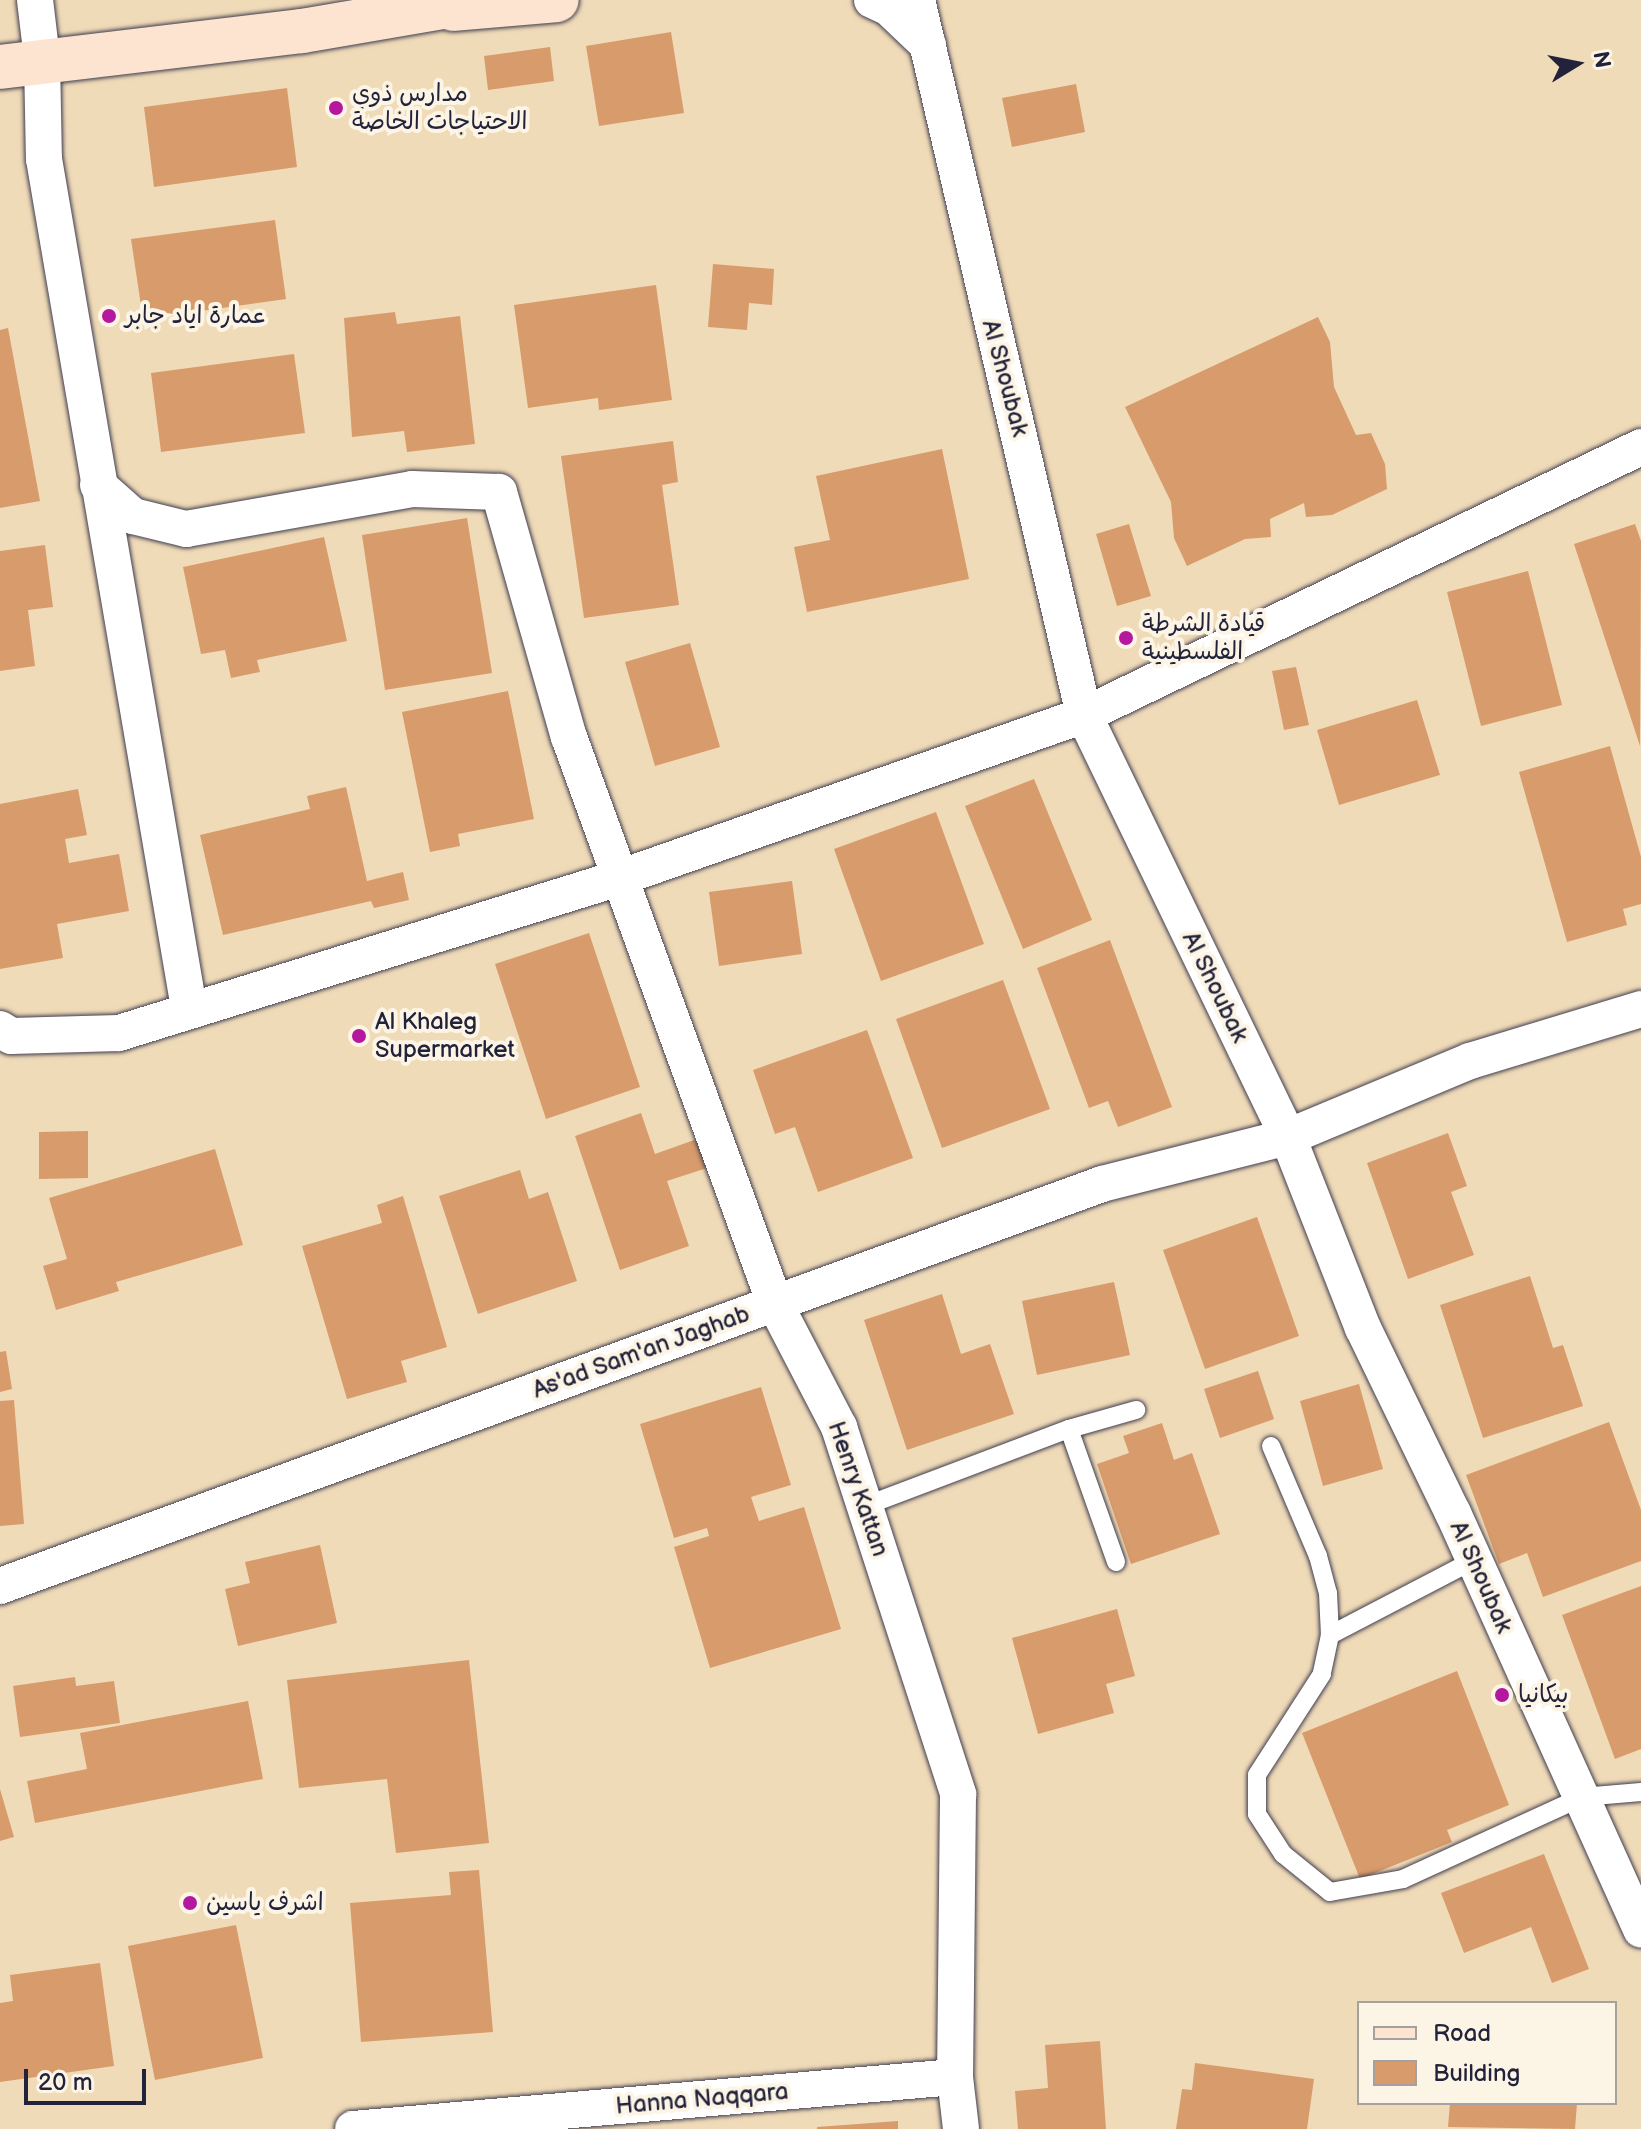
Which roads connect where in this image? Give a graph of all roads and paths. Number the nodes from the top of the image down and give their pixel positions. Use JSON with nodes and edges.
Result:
{"nodes":[{"id":1,"x":35,"y":0,"type":"edge"},
{"id":2,"x":483,"y":0,"type":"edge"},
{"id":3,"x":557,"y":0,"type":"edge"},
{"id":4,"x":872,"y":0,"type":"edge"},
{"id":5,"x":917,"y":0,"type":"edge"},
{"id":6,"x":936,"y":0,"type":"edge"},
{"id":7,"x":431,"y":10,"type":"junction"},
{"id":8,"x":928,"y":45,"type":"junction"},
{"id":9,"x":42,"y":59,"type":"junction"},
{"id":10,"x":0,"y":67,"type":"edge"},
{"id":11,"x":1641,"y":447,"type":"edge"},
{"id":12,"x":98,"y":485,"type":"junction"},
{"id":13,"x":1084,"y":715,"type":"junction"},
{"id":14,"x":619,"y":878,"type":"junction"},
{"id":15,"x":189,"y":1008,"type":"junction"},
{"id":16,"x":1641,"y":1009,"type":"edge"},
{"id":17,"x":0,"y":1029,"type":"edge"},
{"id":18,"x":1288,"y":1137,"type":"junction"},
{"id":19,"x":775,"y":1304,"type":"junction"},
{"id":20,"x":1136,"y":1410,"type":"dead end"},
{"id":21,"x":1069,"y":1429,"type":"junction"},
{"id":22,"x":1271,"y":1446,"type":"dead end"},
{"id":23,"x":865,"y":1506,"type":"junction"},
{"id":24,"x":1474,"y":1560,"type":"junction"},
{"id":25,"x":1116,"y":1562,"type":"dead end"},
{"id":26,"x":0,"y":1586,"type":"edge"},
{"id":27,"x":1330,"y":1635,"type":"junction"},
{"id":28,"x":1641,"y":1792,"type":"edge"},
{"id":29,"x":1582,"y":1797,"type":"junction"},
{"id":30,"x":1641,"y":1930,"type":"edge"},
{"id":31,"x":955,"y":2077,"type":"junction"},
{"id":32,"x":353,"y":2129,"type":"edge"},
{"id":33,"x":961,"y":2129,"type":"edge"}],
"edges":[{"from":1,"to":9,"type":"street"},
{"from":2,"to":7,"type":"street"},
{"from":3,"to":7,"type":"street"},
{"from":4,"to":8,"type":"street"},
{"from":5,"to":8,"type":"street","name":"Al Shoubak"},
{"from":6,"to":8,"type":"street"},
{"from":7,"to":9,"type":"street"},
{"from":8,"to":13,"type":"street","name":"Al Shoubak"},
{"from":9,"to":10,"type":"street"},
{"from":9,"to":12,"type":"street"},
{"from":11,"to":13,"type":"street"},
{"from":12,"to":14,"type":"street","name":"Henry Kattan"},
{"from":12,"to":15,"type":"street"},
{"from":13,"to":14,"type":"street"},
{"from":13,"to":18,"type":"street","name":"Al Shoubak"},
{"from":14,"to":15,"type":"street"},
{"from":14,"to":19,"type":"street","name":"Henry Kattan"},
{"from":15,"to":17,"type":"street"},
{"from":16,"to":18,"type":"street","name":"As'ad Sam'an Jaghab"},
{"from":18,"to":19,"type":"street","name":"As'ad Sam'an Jaghab"},
{"from":18,"to":24,"type":"street","name":"Al Shoubak"},
{"from":19,"to":23,"type":"street","name":"Henry Kattan"},
{"from":19,"to":26,"type":"street","name":"As'ad Sam'an Jaghab"},
{"from":20,"to":21,"type":"lane"},
{"from":21,"to":23,"type":"lane"},
{"from":21,"to":25,"type":"lane"},
{"from":22,"to":27,"type":"lane"},
{"from":23,"to":31,"type":"street","name":"Henry Kattan"},
{"from":24,"to":27,"type":"lane"},
{"from":24,"to":29,"type":"street","name":"Al Shoubak"},
{"from":27,"to":29,"type":"lane"},
{"from":28,"to":29,"type":"lane"},
{"from":29,"to":30,"type":"street","name":"Al Shoubak"},
{"from":31,"to":32,"type":"street","name":"Hanna Naqqara"},
{"from":31,"to":33,"type":"street","name":"Henry Kattan"}]}
